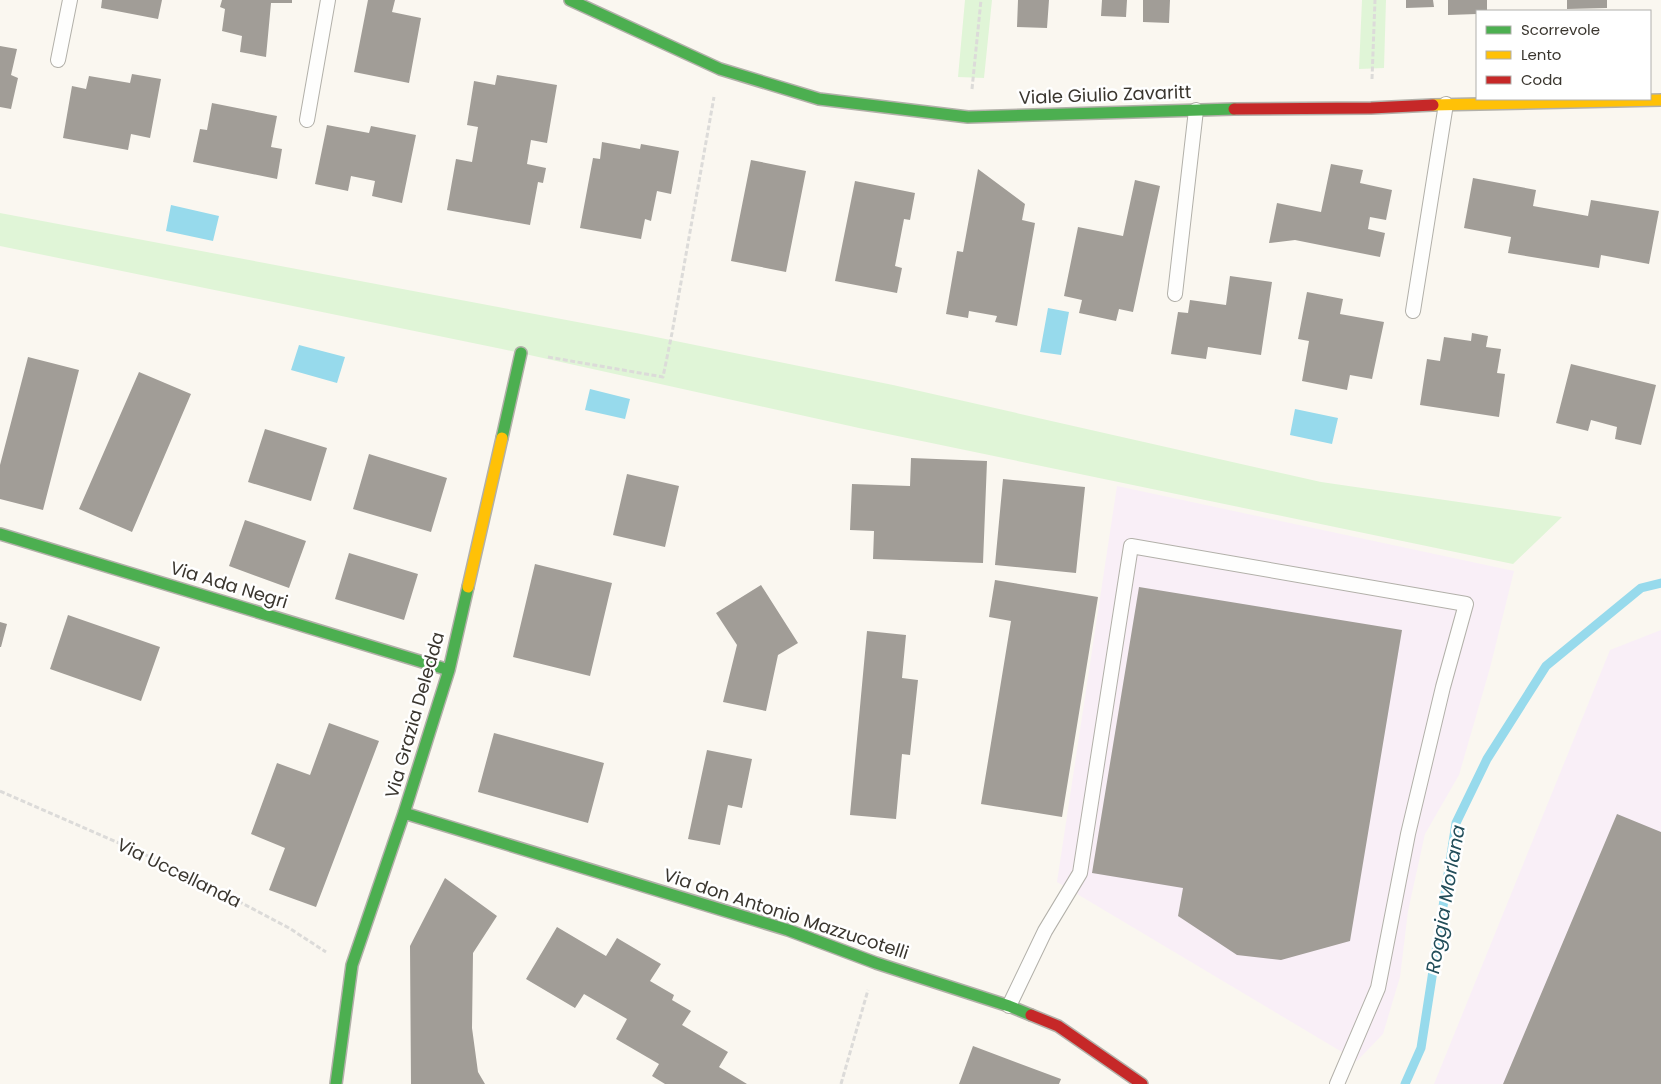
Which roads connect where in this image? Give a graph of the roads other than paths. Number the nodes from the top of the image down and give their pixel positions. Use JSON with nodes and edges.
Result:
{"nodes":[{"id":1,"x":70,"y":0,"type":"edge"},
{"id":2,"x":328,"y":0,"type":"edge"},
{"id":3,"x":570,"y":0,"type":"edge"},
{"id":4,"x":58,"y":60,"type":"dead end"},
{"id":5,"x":1661,"y":100,"type":"edge"},
{"id":6,"x":1446,"y":104,"type":"junction"},
{"id":7,"x":1196,"y":110,"type":"junction"},
{"id":8,"x":307,"y":120,"type":"dead end"},
{"id":9,"x":1175,"y":294,"type":"dead end"},
{"id":10,"x":1413,"y":311,"type":"dead end"},
{"id":11,"x":521,"y":352,"type":"road end"},
{"id":12,"x":0,"y":534,"type":"edge"},
{"id":13,"x":449,"y":670,"type":"junction"},
{"id":14,"x":404,"y":813,"type":"junction"},
{"id":15,"x":1009,"y":1006,"type":"junction"},
{"id":16,"x":336,"y":1084,"type":"edge"},
{"id":17,"x":1142,"y":1084,"type":"edge"},
{"id":18,"x":1337,"y":1084,"type":"edge"}],
"edges":[{"from":1,"to":4,"type":"lane"},
{"from":2,"to":8,"type":"lane"},
{"from":3,"to":7,"type":"street","name":"Viale Giulio Zavaritt"},
{"from":5,"to":6,"type":"street","name":"Viale Giulio Zavaritt"},
{"from":6,"to":7,"type":"street","name":"Viale Giulio Zavaritt"},
{"from":6,"to":10,"type":"lane"},
{"from":7,"to":9,"type":"lane"},
{"from":11,"to":13,"type":"street","name":"Via Grazia Deledda"},
{"from":12,"to":13,"type":"street","name":"Via Ada Negri"},
{"from":13,"to":14,"type":"street","name":"Via Grazia Deledda"},
{"from":14,"to":15,"type":"street","name":"Via don Antonio Mazzucotelli"},
{"from":14,"to":16,"type":"street","name":"Via Grazia Deledda"},
{"from":15,"to":17,"type":"street","name":"Via don Antonio Mazzucotelli"},
{"from":15,"to":18,"type":"lane"}]}
